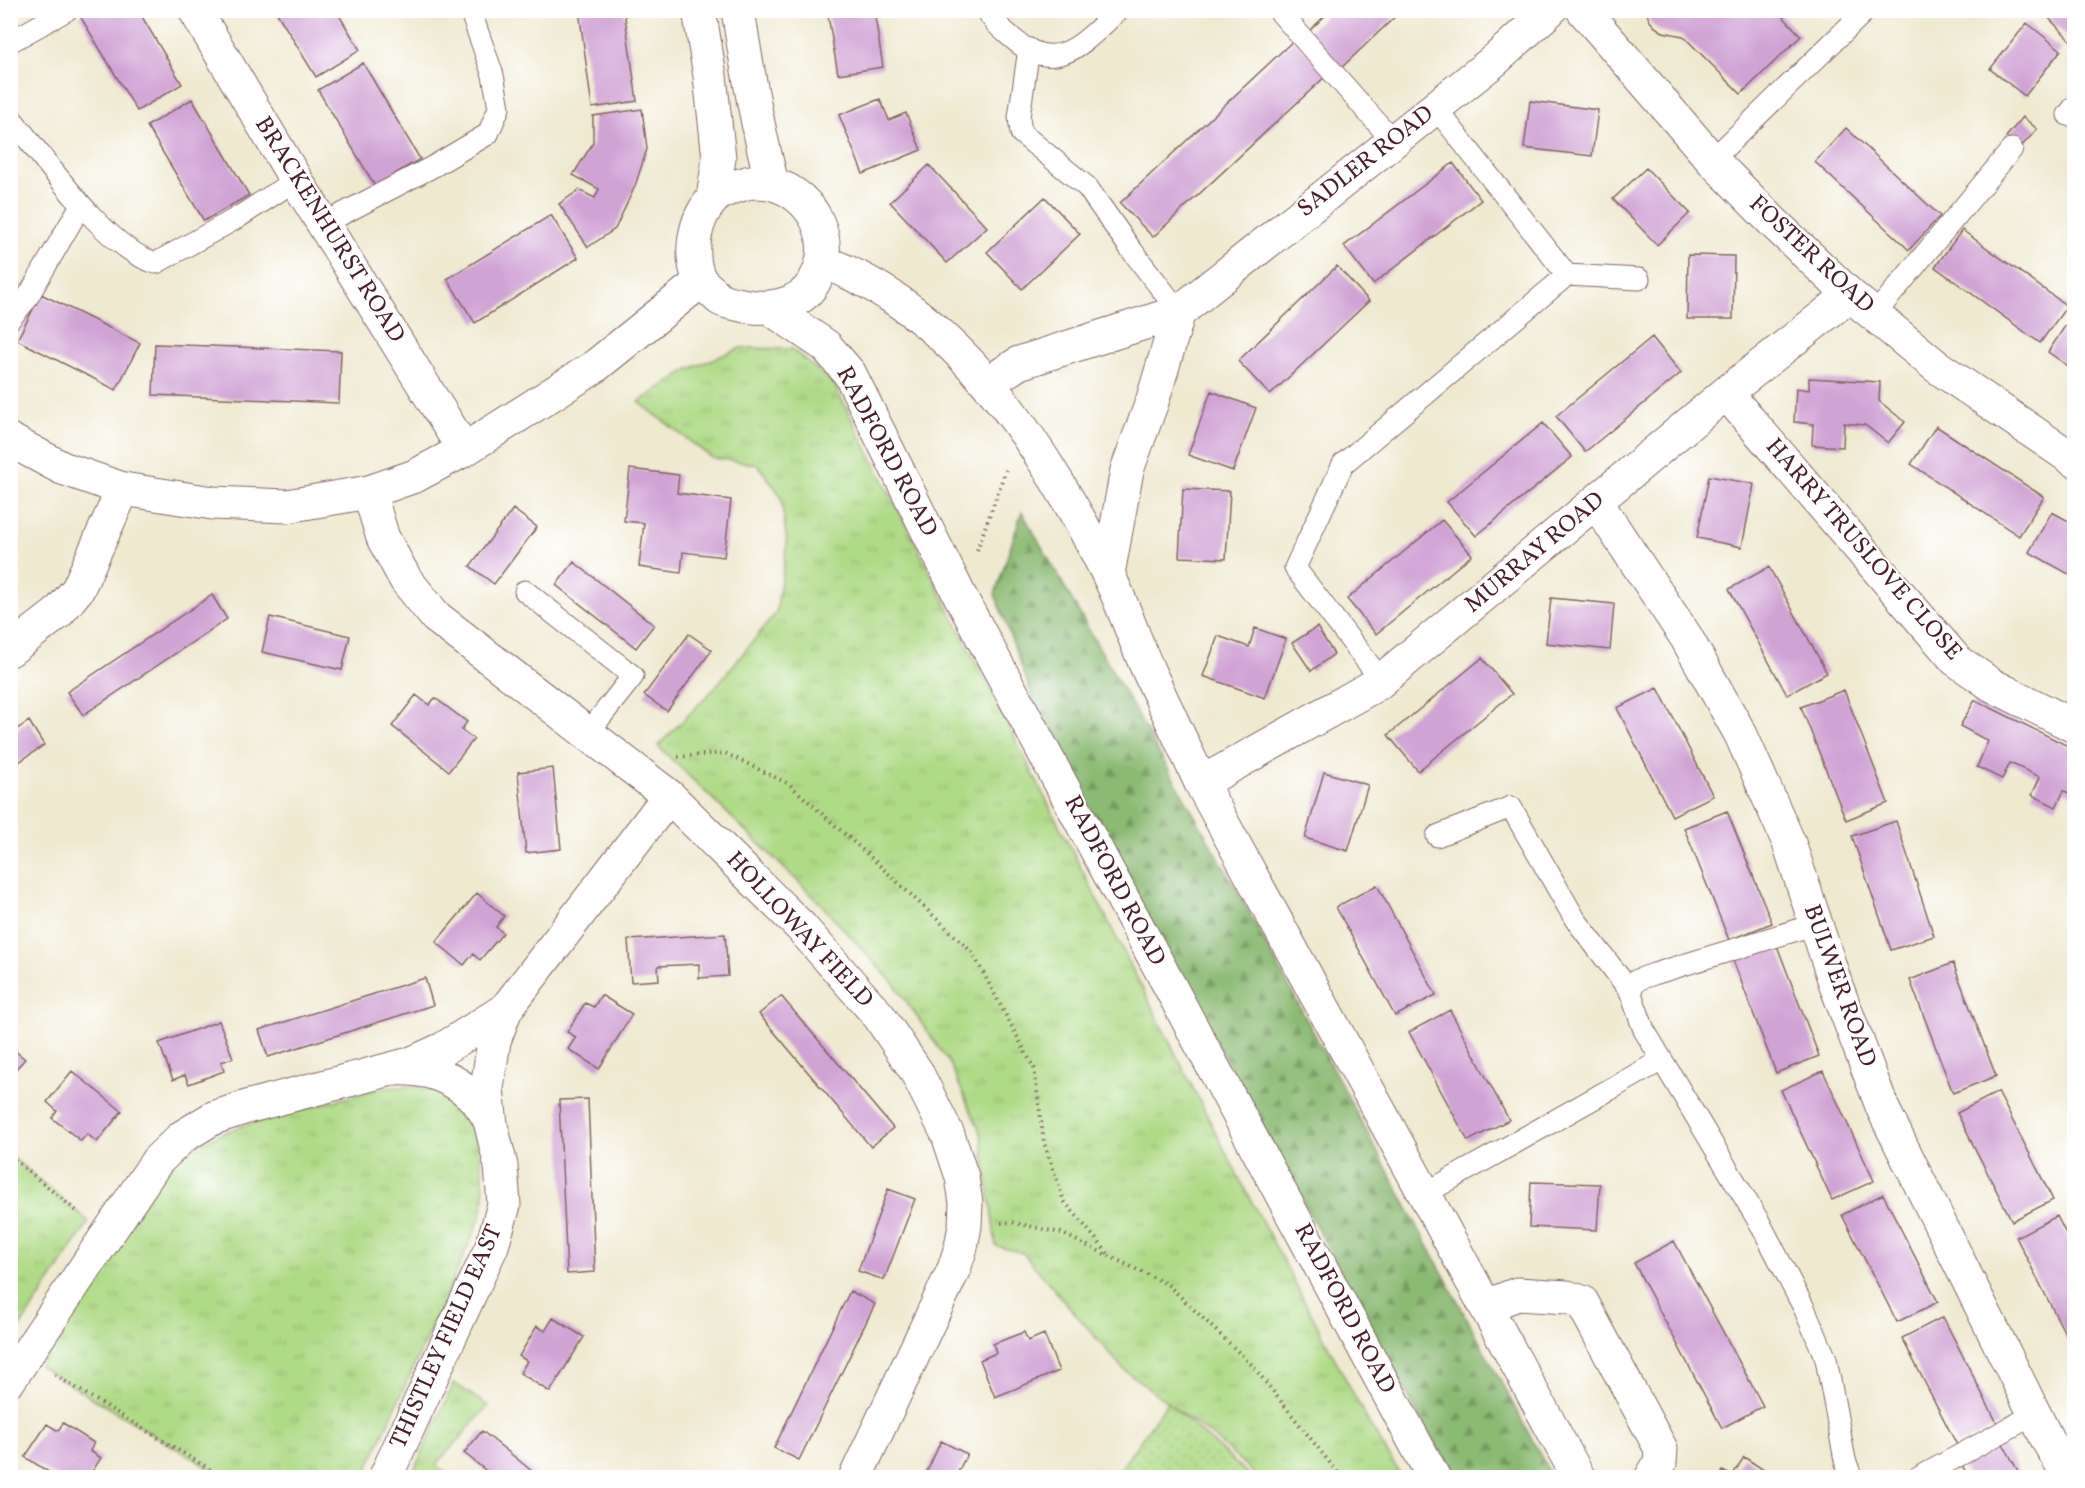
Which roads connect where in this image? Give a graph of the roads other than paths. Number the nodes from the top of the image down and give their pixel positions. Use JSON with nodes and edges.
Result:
{"nodes":[{"id":1,"x":67,"y":10,"type":"edge"},
{"id":2,"x":195,"y":10,"type":"edge"},
{"id":3,"x":470,"y":10,"type":"edge"},
{"id":4,"x":699,"y":10,"type":"edge"},
{"id":5,"x":738,"y":10,"type":"edge"},
{"id":6,"x":987,"y":10,"type":"edge"},
{"id":7,"x":1119,"y":10,"type":"edge"},
{"id":8,"x":1278,"y":10,"type":"edge"},
{"id":9,"x":1550,"y":10,"type":"edge"},
{"id":10,"x":1583,"y":10,"type":"edge"},
{"id":11,"x":1865,"y":11,"type":"edge"},
{"id":12,"x":10,"y":42,"type":"edge"},
{"id":13,"x":1029,"y":49,"type":"junction"},
{"id":14,"x":1435,"y":107,"type":"junction"},
{"id":15,"x":10,"y":117,"type":"edge"},
{"id":16,"x":1394,"y":141,"type":"junction"},
{"id":17,"x":2012,"y":149,"type":"dead end"},
{"id":18,"x":1712,"y":160,"type":"junction"},
{"id":19,"x":296,"y":180,"type":"junction"},
{"id":20,"x":772,"y":183,"type":"junction"},
{"id":21,"x":713,"y":199,"type":"junction"},
{"id":22,"x":81,"y":205,"type":"junction"},
{"id":23,"x":325,"y":223,"type":"junction"},
{"id":24,"x":823,"y":262,"type":"junction"},
{"id":25,"x":1567,"y":275,"type":"junction"},
{"id":26,"x":1639,"y":279,"type":"dead end"},
{"id":27,"x":701,"y":281,"type":"junction"},
{"id":28,"x":1862,"y":305,"type":"junction"},
{"id":29,"x":770,"y":309,"type":"junction"},
{"id":30,"x":1179,"y":312,"type":"junction"},
{"id":31,"x":10,"y":319,"type":"edge"},
{"id":32,"x":988,"y":383,"type":"junction"},
{"id":33,"x":1726,"y":393,"type":"junction"},
{"id":34,"x":10,"y":440,"type":"edge"},
{"id":35,"x":464,"y":450,"type":"junction"},
{"id":36,"x":2074,"y":460,"type":"edge"},
{"id":37,"x":123,"y":489,"type":"junction"},
{"id":38,"x":369,"y":492,"type":"junction"},
{"id":39,"x":1596,"y":502,"type":"junction"},
{"id":40,"x":1108,"y":574,"type":"junction"},
{"id":41,"x":525,"y":591,"type":"dead end"},
{"id":42,"x":10,"y":650,"type":"edge"},
{"id":43,"x":1381,"y":680,"type":"junction"},
{"id":44,"x":2074,"y":726,"type":"edge"},
{"id":45,"x":588,"y":733,"type":"junction"},
{"id":46,"x":1201,"y":783,"type":"junction"},
{"id":47,"x":669,"y":796,"type":"junction"},
{"id":48,"x":1437,"y":836,"type":"dead end"},
{"id":49,"x":1816,"y":924,"type":"junction"},
{"id":50,"x":1630,"y":991,"type":"junction"},
{"id":51,"x":506,"y":1009,"type":"junction"},
{"id":52,"x":1662,"y":1060,"type":"junction"},
{"id":53,"x":392,"y":1069,"type":"junction"},
{"id":54,"x":491,"y":1125,"type":"junction"},
{"id":55,"x":1426,"y":1193,"type":"junction"},
{"id":56,"x":1487,"y":1306,"type":"junction"},
{"id":57,"x":18,"y":1368,"type":"edge"},
{"id":58,"x":2035,"y":1414,"type":"junction"},
{"id":59,"x":385,"y":1478,"type":"edge"},
{"id":60,"x":855,"y":1478,"type":"edge"},
{"id":61,"x":1434,"y":1478,"type":"edge"},
{"id":62,"x":1580,"y":1478,"type":"edge"},
{"id":63,"x":1651,"y":1478,"type":"edge"},
{"id":64,"x":1852,"y":1478,"type":"edge"},
{"id":65,"x":1918,"y":1478,"type":"edge"},
{"id":66,"x":2070,"y":1478,"type":"edge"}],
"edges":[{"from":1,"to":12,"type":"lane"},
{"from":2,"to":19,"type":"street","name":"BRACKENHURST ROAD"},
{"from":3,"to":23,"type":"lane"},
{"from":4,"to":21,"type":"street"},
{"from":5,"to":20,"type":"street"},
{"from":6,"to":13,"type":"lane"},
{"from":7,"to":13,"type":"lane"},
{"from":8,"to":16,"type":"lane"},
{"from":9,"to":14,"type":"street","name":"SADLER ROAD"},
{"from":10,"to":18,"type":"street","name":"FOSTER ROAD"},
{"from":11,"to":18,"type":"lane"},
{"from":13,"to":30,"type":"lane"},
{"from":14,"to":16,"type":"street","name":"SADLER ROAD"},
{"from":14,"to":25,"type":"lane"},
{"from":15,"to":22,"type":"lane"},
{"from":16,"to":30,"type":"street","name":"SADLER ROAD"},
{"from":17,"to":28,"type":"lane"},
{"from":18,"to":28,"type":"street","name":"FOSTER ROAD"},
{"from":19,"to":22,"type":"lane"},
{"from":19,"to":23,"type":"street","name":"BRACKENHURST ROAD"},
{"from":20,"to":21,"type":"street"},
{"from":20,"to":24,"type":"street"},
{"from":21,"to":27,"type":"street"},
{"from":22,"to":31,"type":"lane"},
{"from":23,"to":35,"type":"street","name":"BRACKENHURST ROAD"},
{"from":24,"to":29,"type":"street"},
{"from":24,"to":32,"type":"street"},
{"from":25,"to":26,"type":"lane"},
{"from":25,"to":43,"type":"lane"},
{"from":27,"to":29,"type":"street"},
{"from":27,"to":35,"type":"street"},
{"from":28,"to":33,"type":"street","name":"MURRAY ROAD"},
{"from":28,"to":36,"type":"street","name":"FOSTER ROAD"},
{"from":29,"to":61,"type":"street","name":"RADFORD ROAD"},
{"from":30,"to":32,"type":"street","name":"SADLER ROAD"},
{"from":30,"to":40,"type":"street"},
{"from":32,"to":40,"type":"street"},
{"from":33,"to":39,"type":"street","name":"MURRAY ROAD"},
{"from":33,"to":44,"type":"street","name":"HARRY TRUSLOVE CLOSE"},
{"from":34,"to":37,"type":"street"},
{"from":35,"to":38,"type":"street"},
{"from":37,"to":38,"type":"street"},
{"from":37,"to":42,"type":"street"},
{"from":38,"to":45,"type":"street","name":"HOLLOWAY FIELD"},
{"from":39,"to":43,"type":"street","name":"MURRAY ROAD"},
{"from":39,"to":49,"type":"street","name":"BULWER ROAD"},
{"from":40,"to":46,"type":"street"},
{"from":41,"to":45,"type":"lane"},
{"from":43,"to":46,"type":"street","name":"MURRAY ROAD"},
{"from":45,"to":47,"type":"street","name":"HOLLOWAY FIELD"},
{"from":46,"to":55,"type":"street"},
{"from":47,"to":51,"type":"street"},
{"from":47,"to":60,"type":"street","name":"HOLLOWAY FIELD"},
{"from":48,"to":50,"type":"lane"},
{"from":49,"to":50,"type":"lane"},
{"from":49,"to":58,"type":"street","name":"BULWER ROAD"},
{"from":50,"to":52,"type":"lane"},
{"from":51,"to":53,"type":"street"},
{"from":51,"to":54,"type":"street","name":"THISTLEY FIELD EAST"},
{"from":52,"to":55,"type":"lane"},
{"from":52,"to":64,"type":"lane"},
{"from":53,"to":54,"type":"street","name":"THISTLEY FIELD EAST"},
{"from":53,"to":57,"type":"street"},
{"from":54,"to":59,"type":"street","name":"THISTLEY FIELD EAST"},
{"from":55,"to":56,"type":"street"},
{"from":56,"to":62,"type":"street"},
{"from":56,"to":63,"type":"street"},
{"from":58,"to":65,"type":"lane"},
{"from":58,"to":66,"type":"street","name":"BULWER ROAD"}]}
